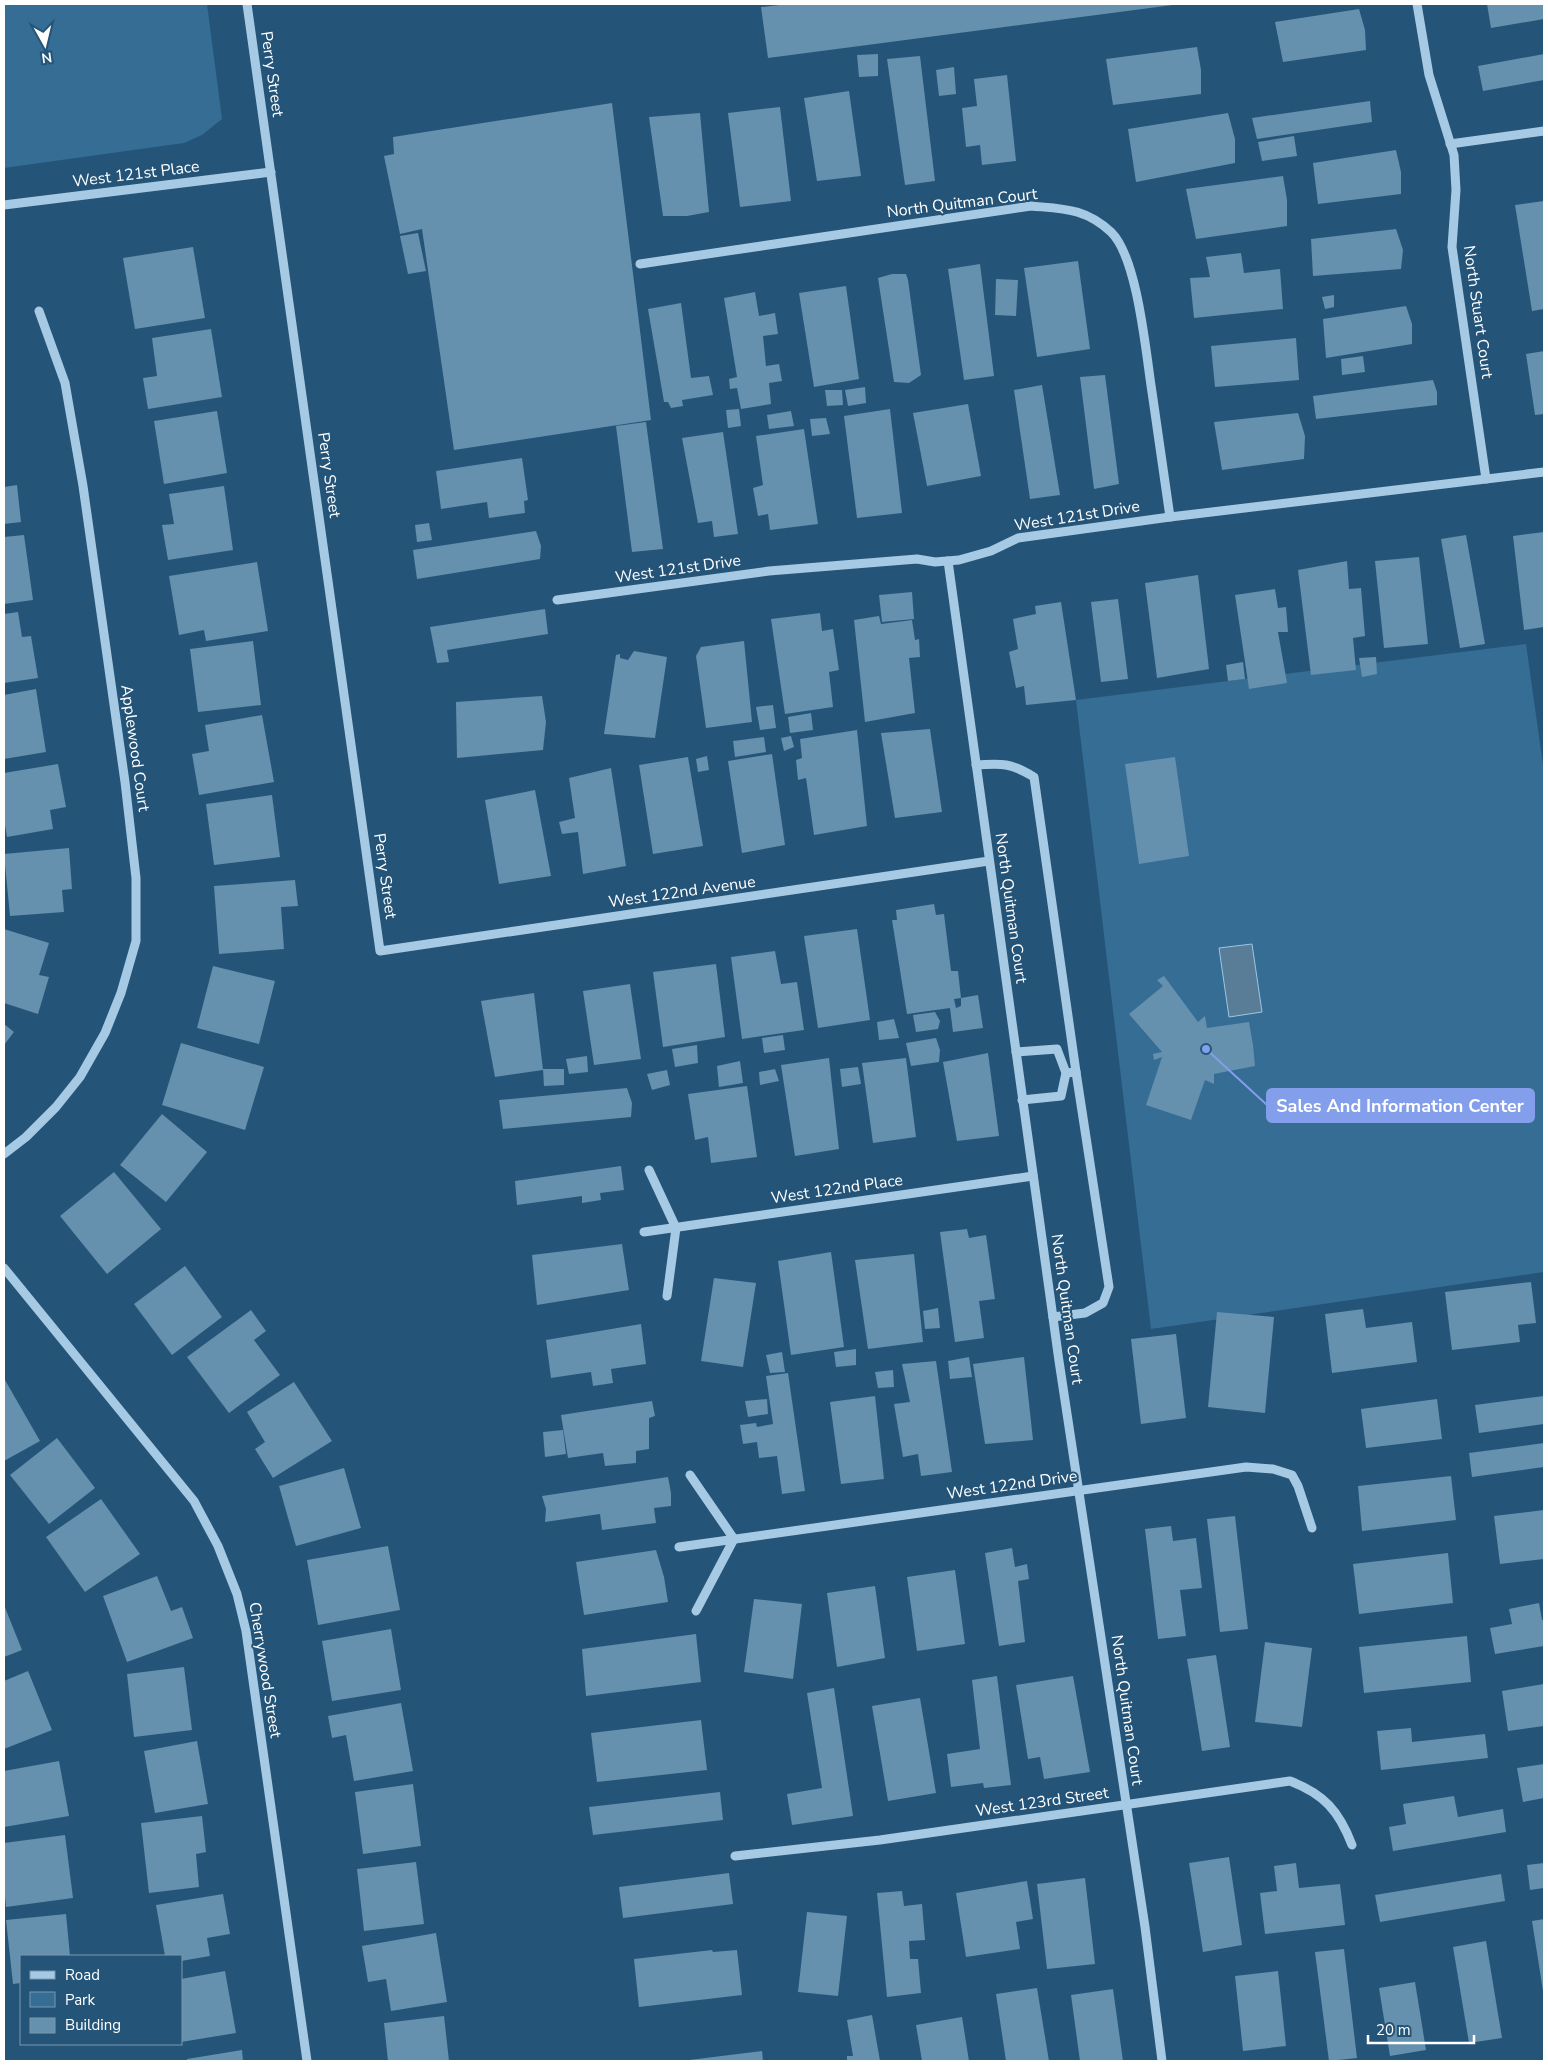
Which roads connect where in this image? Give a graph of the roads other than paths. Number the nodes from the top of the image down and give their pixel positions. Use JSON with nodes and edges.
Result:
{"nodes":[{"id":1,"x":247,"y":4,"type":"edge"},
{"id":2,"x":1417,"y":4,"type":"edge"},
{"id":3,"x":1544,"y":131,"type":"edge"},
{"id":4,"x":1450,"y":144,"type":"junction"},
{"id":5,"x":271,"y":172,"type":"junction"},
{"id":6,"x":4,"y":205,"type":"edge"},
{"id":7,"x":640,"y":264,"type":"dead end"},
{"id":8,"x":38,"y":311,"type":"dead end"},
{"id":9,"x":1544,"y":472,"type":"edge"},
{"id":10,"x":1486,"y":479,"type":"junction"},
{"id":11,"x":1170,"y":517,"type":"junction"},
{"id":12,"x":948,"y":560,"type":"junction"},
{"id":13,"x":557,"y":600,"type":"dead end"},
{"id":14,"x":976,"y":765,"type":"junction"},
{"id":15,"x":989,"y":862,"type":"junction"},
{"id":16,"x":380,"y":951,"type":"joint"},
{"id":17,"x":1016,"y":1052,"type":"junction"},
{"id":18,"x":1076,"y":1072,"type":"junction"},
{"id":19,"x":1066,"y":1073,"type":"junction"},
{"id":20,"x":1022,"y":1100,"type":"junction"},
{"id":21,"x":4,"y":1154,"type":"edge"},
{"id":22,"x":649,"y":1170,"type":"dead end"},
{"id":23,"x":1033,"y":1176,"type":"junction"},
{"id":24,"x":676,"y":1228,"type":"junction"},
{"id":25,"x":644,"y":1232,"type":"dead end"},
{"id":26,"x":4,"y":1268,"type":"edge"},
{"id":27,"x":667,"y":1296,"type":"dead end"},
{"id":28,"x":1053,"y":1317,"type":"junction"},
{"id":29,"x":690,"y":1475,"type":"dead end"},
{"id":30,"x":1080,"y":1491,"type":"junction"},
{"id":31,"x":1312,"y":1528,"type":"dead end"},
{"id":32,"x":734,"y":1539,"type":"junction"},
{"id":33,"x":679,"y":1547,"type":"dead end"},
{"id":34,"x":696,"y":1611,"type":"dead end"},
{"id":35,"x":1126,"y":1805,"type":"junction"},
{"id":36,"x":1352,"y":1845,"type":"dead end"},
{"id":37,"x":735,"y":1856,"type":"dead end"},
{"id":38,"x":307,"y":2061,"type":"edge"},
{"id":39,"x":1162,"y":2061,"type":"edge"}],
"edges":[{"from":1,"to":5,"type":"street","name":"Perry Street"},
{"from":2,"to":4,"type":"street","name":"North Stuart Court"},
{"from":3,"to":4,"type":"street"},
{"from":4,"to":10,"type":"street","name":"North Stuart Court"},
{"from":5,"to":6,"type":"street","name":"West 121st Place"},
{"from":5,"to":16,"type":"street","name":"Perry Street"},
{"from":7,"to":11,"type":"street","name":"North Quitman Court"},
{"from":8,"to":21,"type":"street","name":"Applewood Court"},
{"from":9,"to":10,"type":"street","name":"West 121st Drive"},
{"from":10,"to":11,"type":"street","name":"West 121st Drive"},
{"from":11,"to":12,"type":"street","name":"West 121st Drive"},
{"from":12,"to":13,"type":"street","name":"West 121st Drive"},
{"from":12,"to":14,"type":"street","name":"North Quitman Court"},
{"from":14,"to":15,"type":"street","name":"North Quitman Court"},
{"from":14,"to":18,"type":"street"},
{"from":15,"to":16,"type":"street","name":"West 122nd Avenue"},
{"from":15,"to":17,"type":"street","name":"North Quitman Court"},
{"from":17,"to":19,"type":"street"},
{"from":17,"to":20,"type":"street","name":"North Quitman Court"},
{"from":18,"to":19,"type":"street"},
{"from":18,"to":28,"type":"street"},
{"from":19,"to":20,"type":"street"},
{"from":20,"to":23,"type":"street","name":"North Quitman Court"},
{"from":22,"to":24,"type":"street"},
{"from":23,"to":24,"type":"street","name":"West 122nd Place"},
{"from":23,"to":28,"type":"street","name":"North Quitman Court"},
{"from":24,"to":25,"type":"street","name":"West 122nd Place"},
{"from":24,"to":27,"type":"street"},
{"from":26,"to":38,"type":"street","name":"Cherrywood Street"},
{"from":28,"to":30,"type":"street","name":"North Quitman Court"},
{"from":29,"to":32,"type":"street"},
{"from":30,"to":31,"type":"street","name":"West 122nd Drive"},
{"from":30,"to":32,"type":"street","name":"West 122nd Drive"},
{"from":30,"to":35,"type":"street","name":"North Quitman Court"},
{"from":32,"to":33,"type":"street","name":"West 122nd Drive"},
{"from":32,"to":34,"type":"street"},
{"from":35,"to":36,"type":"street","name":"West 123rd Street"},
{"from":35,"to":37,"type":"street","name":"West 123rd Street"},
{"from":35,"to":39,"type":"street","name":"North Quitman Court"}]}
